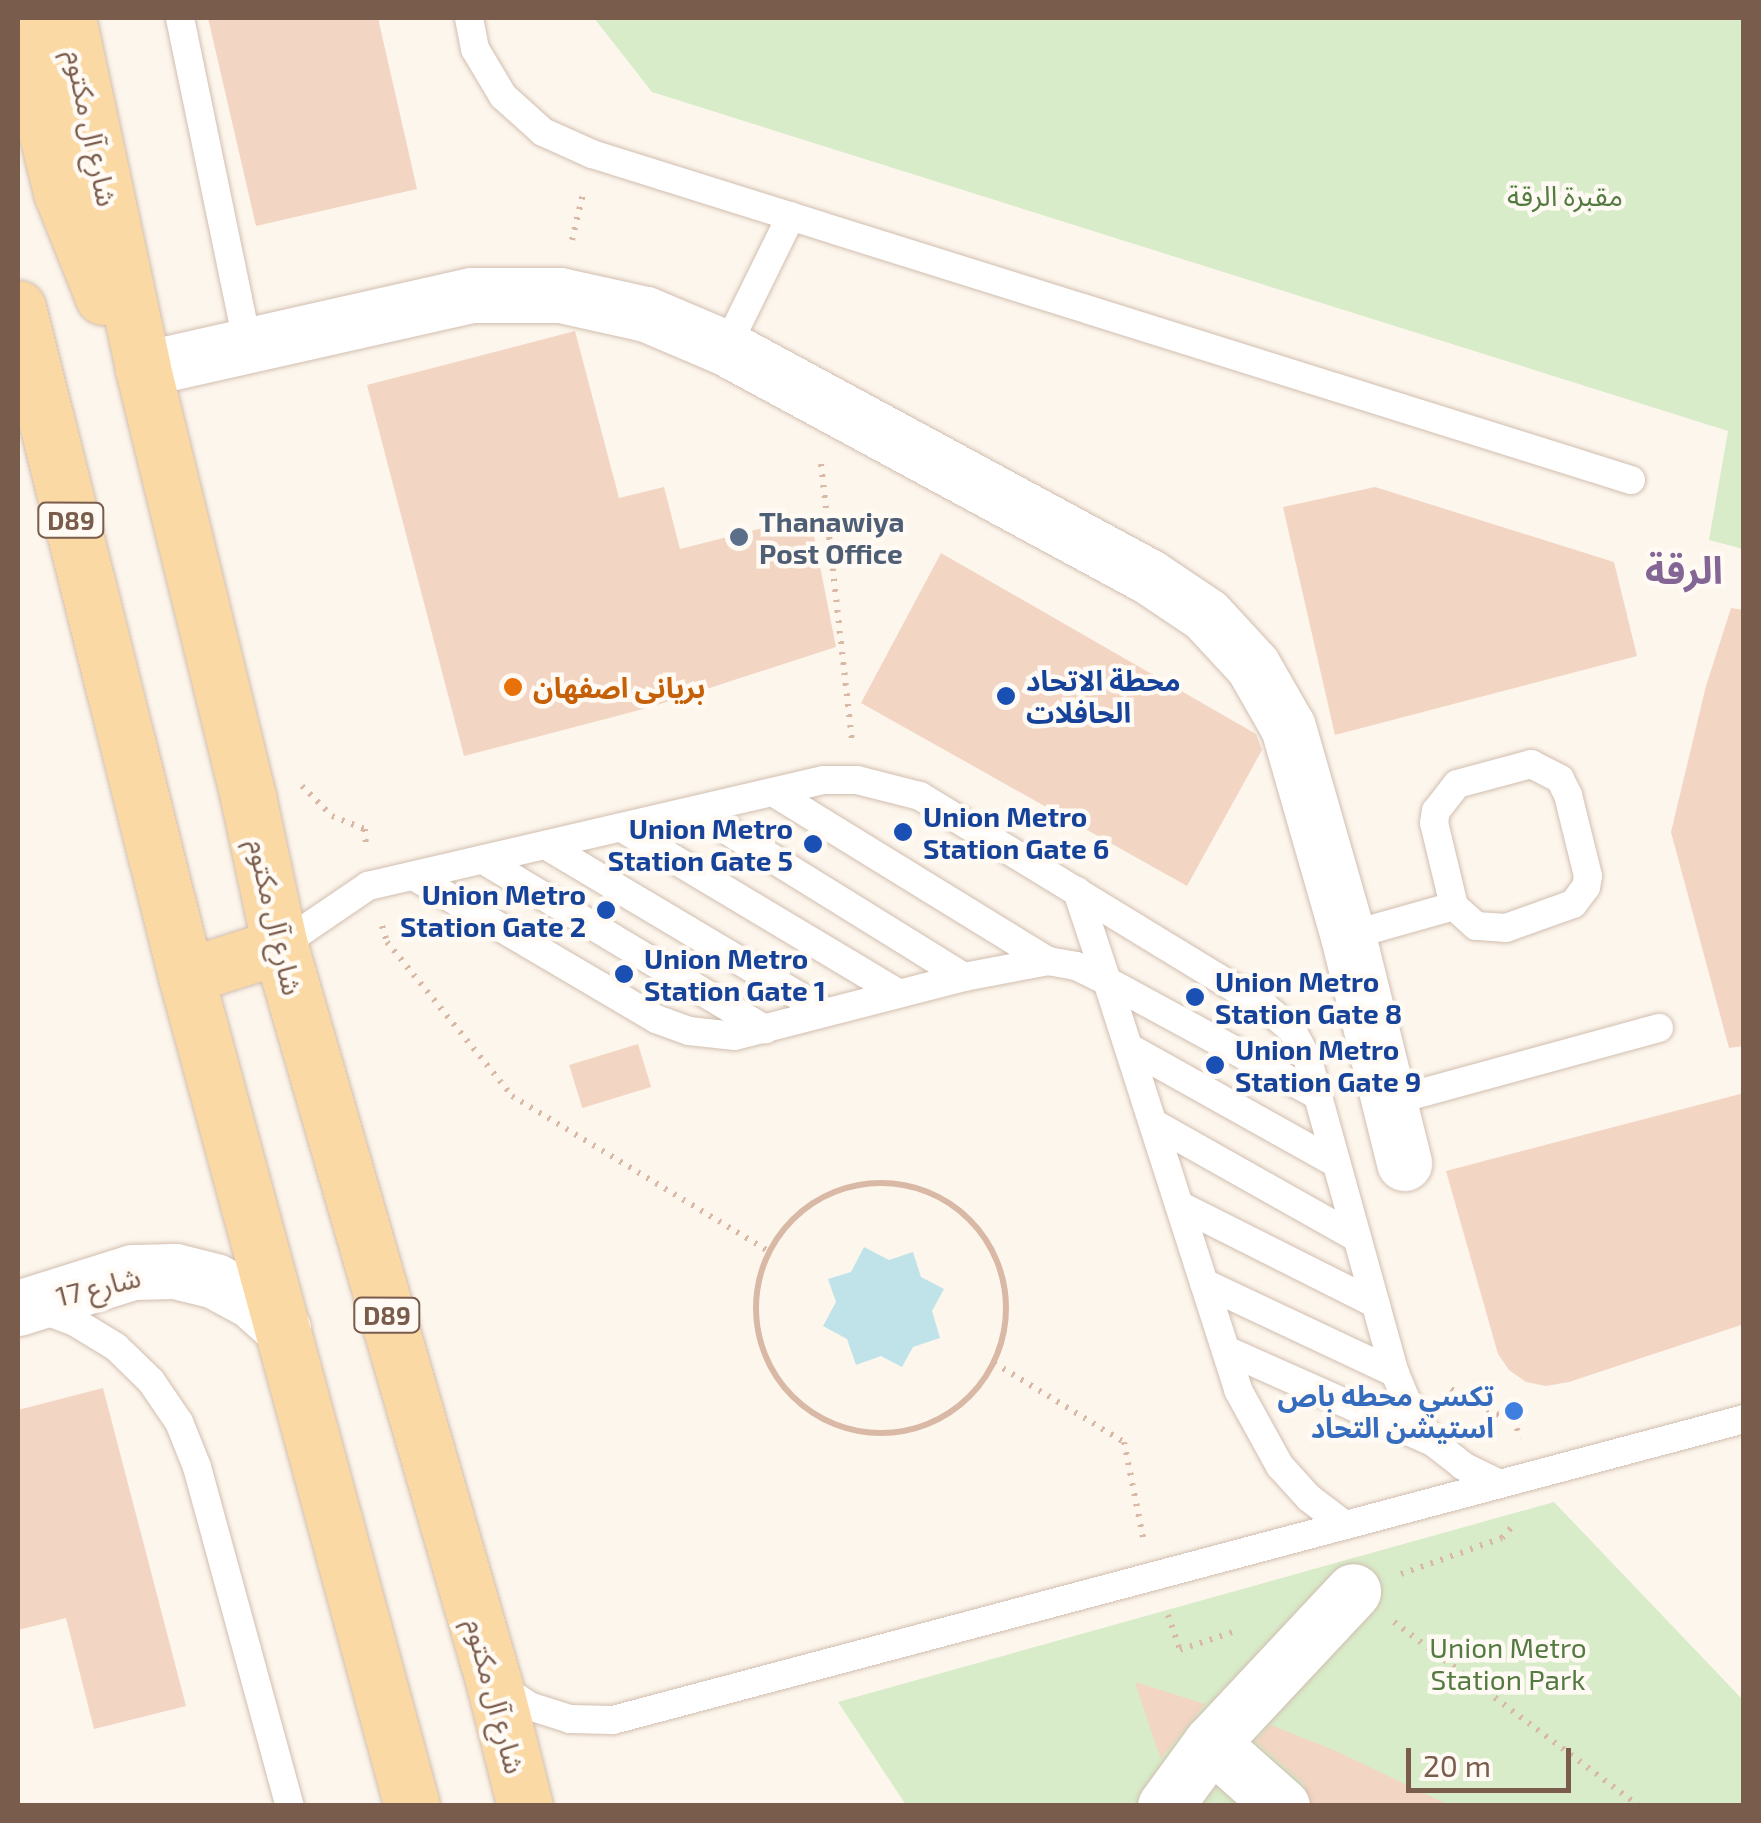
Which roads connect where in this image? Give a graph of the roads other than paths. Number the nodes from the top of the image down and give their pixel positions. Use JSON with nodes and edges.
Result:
{"nodes":[{"id":1,"x":18,"y":18,"type":"edge"},
{"id":2,"x":68,"y":18,"type":"edge"},
{"id":3,"x":180,"y":18,"type":"edge"},
{"id":4,"x":469,"y":18,"type":"edge"},
{"id":5,"x":791,"y":216,"type":"junction"},
{"id":6,"x":18,"y":308,"type":"edge"},
{"id":7,"x":248,"y":345,"type":"junction"},
{"id":8,"x":726,"y":348,"type":"junction"},
{"id":9,"x":143,"y":370,"type":"junction"},
{"id":10,"x":30,"y":406,"type":"edge"},
{"id":11,"x":1630,"y":480,"type":"dead end"},
{"id":12,"x":773,"y":792,"type":"junction"},
{"id":13,"x":696,"y":810,"type":"junction"},
{"id":14,"x":622,"y":828,"type":"junction"},
{"id":15,"x":547,"y":846,"type":"junction"},
{"id":16,"x":485,"y":861,"type":"junction"},
{"id":17,"x":415,"y":877,"type":"junction"},
{"id":18,"x":1076,"y":891,"type":"junction"},
{"id":19,"x":1454,"y":906,"type":"junction"},
{"id":20,"x":1348,"y":936,"type":"junction"},
{"id":21,"x":280,"y":946,"type":"junction"},
{"id":22,"x":1048,"y":962,"type":"junction"},
{"id":23,"x":186,"y":976,"type":"junction"},
{"id":24,"x":964,"y":977,"type":"junction"},
{"id":25,"x":1107,"y":982,"type":"junction"},
{"id":26,"x":898,"y":993,"type":"junction"},
{"id":27,"x":824,"y":1011,"type":"junction"},
{"id":28,"x":1659,"y":1028,"type":"dead end"},
{"id":29,"x":765,"y":1029,"type":"junction"},
{"id":30,"x":1130,"y":1048,"type":"junction"},
{"id":31,"x":1318,"y":1095,"type":"junction"},
{"id":32,"x":1388,"y":1102,"type":"junction"},
{"id":33,"x":1153,"y":1123,"type":"junction"},
{"id":34,"x":1336,"y":1163,"type":"junction"},
{"id":35,"x":1404,"y":1163,"type":"dead end"},
{"id":36,"x":1179,"y":1205,"type":"junction"},
{"id":37,"x":1357,"y":1238,"type":"junction"},
{"id":38,"x":1204,"y":1284,"type":"junction"},
{"id":39,"x":1376,"y":1304,"type":"junction"},
{"id":40,"x":23,"y":1306,"type":"edge"},
{"id":41,"x":283,"y":1330,"type":"junction"},
{"id":42,"x":1226,"y":1350,"type":"junction"},
{"id":43,"x":1395,"y":1373,"type":"junction"},
{"id":44,"x":1744,"y":1418,"type":"edge"},
{"id":45,"x":1434,"y":1443,"type":"junction"},
{"id":46,"x":1496,"y":1482,"type":"junction"},
{"id":47,"x":1342,"y":1523,"type":"junction"},
{"id":48,"x":1353,"y":1592,"type":"road end"},
{"id":49,"x":494,"y":1683,"type":"junction"},
{"id":50,"x":1211,"y":1743,"type":"junction"},
{"id":51,"x":290,"y":1806,"type":"edge"},
{"id":52,"x":412,"y":1806,"type":"edge"},
{"id":53,"x":525,"y":1806,"type":"edge"},
{"id":54,"x":1165,"y":1806,"type":"edge"},
{"id":55,"x":1282,"y":1806,"type":"edge"}],
"edges":[{"from":1,"to":9,"type":"main road"},
{"from":2,"to":9,"type":"main road","name":"شارع آل مكتوم","number":"D89"},
{"from":3,"to":7,"type":"lane"},
{"from":4,"to":5,"type":"lane"},
{"from":5,"to":8,"type":"lane"},
{"from":5,"to":11,"type":"lane"},
{"from":6,"to":10,"type":"main road","number":"D89"},
{"from":7,"to":8,"type":"street"},
{"from":7,"to":9,"type":"street"},
{"from":8,"to":20,"type":"street"},
{"from":9,"to":21,"type":"main road","name":"شارع آل مكتوم","number":"D89"},
{"from":10,"to":23,"type":"main road","number":"D89"},
{"from":12,"to":13,"type":"lane"},
{"from":12,"to":18,"type":"lane"},
{"from":12,"to":22,"type":"lane"},
{"from":13,"to":14,"type":"lane"},
{"from":13,"to":24,"type":"lane"},
{"from":14,"to":15,"type":"lane"},
{"from":14,"to":26,"type":"lane"},
{"from":15,"to":16,"type":"lane"},
{"from":15,"to":27,"type":"lane"},
{"from":16,"to":17,"type":"lane"},
{"from":16,"to":29,"type":"lane"},
{"from":17,"to":21,"type":"lane"},
{"from":17,"to":29,"type":"lane"},
{"from":18,"to":25,"type":"lane"},
{"from":18,"to":31,"type":"lane"},
{"from":19,"to":19,"type":"lane"},
{"from":19,"to":20,"type":"lane"},
{"from":20,"to":32,"type":"street"},
{"from":21,"to":23,"type":"main road"},
{"from":21,"to":49,"type":"main road","name":"شارع آل مكتوم","number":"D89"},
{"from":22,"to":24,"type":"lane"},
{"from":22,"to":25,"type":"lane"},
{"from":23,"to":41,"type":"main road","number":"D89"},
{"from":24,"to":26,"type":"lane"},
{"from":25,"to":30,"type":"lane"},
{"from":25,"to":31,"type":"lane"},
{"from":26,"to":27,"type":"lane"},
{"from":27,"to":29,"type":"lane"},
{"from":28,"to":32,"type":"lane"},
{"from":30,"to":33,"type":"lane"},
{"from":30,"to":34,"type":"lane"},
{"from":31,"to":34,"type":"lane"},
{"from":32,"to":35,"type":"street"},
{"from":33,"to":36,"type":"lane"},
{"from":33,"to":37,"type":"lane"},
{"from":34,"to":37,"type":"lane"},
{"from":36,"to":38,"type":"lane"},
{"from":36,"to":39,"type":"lane"},
{"from":37,"to":39,"type":"lane"},
{"from":38,"to":42,"type":"lane"},
{"from":38,"to":43,"type":"lane"},
{"from":39,"to":43,"type":"lane"},
{"from":40,"to":41,"type":"street","name":"شارع 17"},
{"from":40,"to":51,"type":"lane"},
{"from":41,"to":52,"type":"main road","number":"D89"},
{"from":42,"to":45,"type":"lane"},
{"from":42,"to":47,"type":"lane"},
{"from":43,"to":45,"type":"lane"},
{"from":44,"to":46,"type":"lane"},
{"from":45,"to":46,"type":"lane"},
{"from":46,"to":47,"type":"lane"},
{"from":47,"to":49,"type":"lane"},
{"from":48,"to":50,"type":"street"},
{"from":49,"to":53,"type":"main road","name":"شارع آل مكتوم","number":"D89"},
{"from":50,"to":54,"type":"street"},
{"from":50,"to":55,"type":"street"}]}
